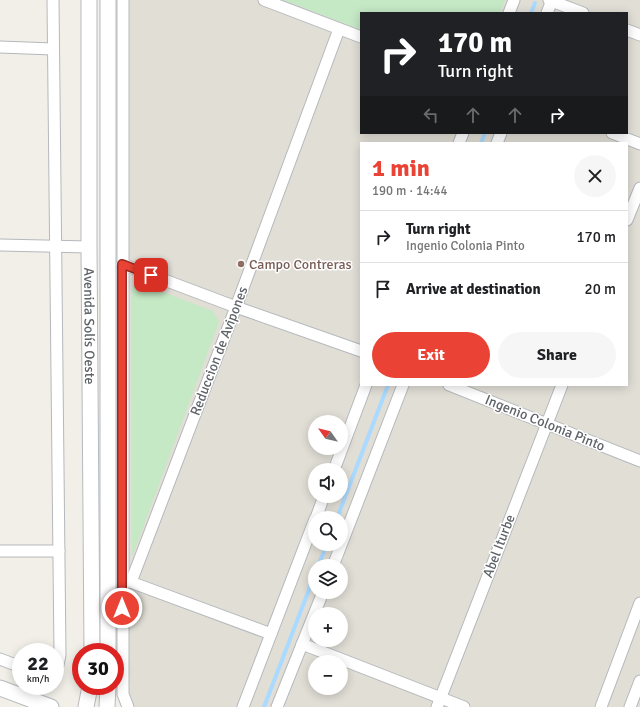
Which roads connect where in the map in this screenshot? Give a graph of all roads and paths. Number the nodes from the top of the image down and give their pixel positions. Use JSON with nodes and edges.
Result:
{"nodes":[{"id":1,"x":53,"y":0,"type":"edge"},
{"id":2,"x":89,"y":0,"type":"edge"},
{"id":3,"x":108,"y":0,"type":"edge"},
{"id":4,"x":123,"y":0,"type":"edge"},
{"id":5,"x":264,"y":0,"type":"edge"},
{"id":6,"x":514,"y":0,"type":"edge"},
{"id":7,"x":551,"y":0,"type":"edge"},
{"id":8,"x":509,"y":12,"type":"edge"},
{"id":9,"x":547,"y":12,"type":"edge"},
{"id":10,"x":581,"y":12,"type":"edge"},
{"id":11,"x":339,"y":29,"type":"junction"},
{"id":12,"x":628,"y":30,"type":"edge"},
{"id":13,"x":640,"y":35,"type":"edge"},
{"id":14,"x":360,"y":37,"type":"edge"},
{"id":15,"x":0,"y":48,"type":"edge"},
{"id":16,"x":53,"y":49,"type":"junction"},
{"id":17,"x":615,"y":134,"type":"edge"},
{"id":18,"x":640,"y":144,"type":"edge"},
{"id":19,"x":640,"y":188,"type":"edge"},
{"id":20,"x":628,"y":218,"type":"edge"},
{"id":21,"x":0,"y":245,"type":"edge"},
{"id":22,"x":56,"y":246,"type":"junction"},
{"id":23,"x":89,"y":247,"type":"junction"},
{"id":24,"x":122,"y":264,"type":"junction"},
{"id":25,"x":236,"y":307,"type":"junction"},
{"id":26,"x":360,"y":351,"type":"edge"},
{"id":27,"x":366,"y":386,"type":"edge"},
{"id":28,"x":403,"y":386,"type":"edge"},
{"id":29,"x":452,"y":386,"type":"edge"},
{"id":30,"x":562,"y":386,"type":"edge"},
{"id":31,"x":547,"y":424,"type":"junction"},
{"id":32,"x":640,"y":461,"type":"edge"},
{"id":33,"x":337,"y":463,"type":"edge"},
{"id":34,"x":308,"y":537,"type":"edge"},
{"id":35,"x":0,"y":551,"type":"edge"},
{"id":36,"x":58,"y":551,"type":"junction"},
{"id":37,"x":336,"y":559,"type":"edge"},
{"id":38,"x":127,"y":581,"type":"junction"},
{"id":39,"x":320,"y":599,"type":"edge"},
{"id":40,"x":640,"y":603,"type":"edge"},
{"id":41,"x":271,"y":634,"type":"junction"},
{"id":42,"x":60,"y":643,"type":"edge"},
{"id":43,"x":92,"y":643,"type":"edge"},
{"id":44,"x":108,"y":643,"type":"edge"},
{"id":45,"x":302,"y":644,"type":"junction"},
{"id":46,"x":0,"y":659,"type":"edge"},
{"id":47,"x":12,"y":663,"type":"edge"},
{"id":48,"x":640,"y":681,"type":"edge"},
{"id":49,"x":0,"y":688,"type":"edge"},
{"id":50,"x":88,"y":695,"type":"edge"},
{"id":51,"x":108,"y":695,"type":"edge"},
{"id":52,"x":438,"y":702,"type":"edge"},
{"id":53,"x":52,"y":707,"type":"edge"},
{"id":54,"x":86,"y":707,"type":"edge"},
{"id":55,"x":107,"y":707,"type":"edge"},
{"id":56,"x":128,"y":707,"type":"edge"},
{"id":57,"x":243,"y":707,"type":"edge"},
{"id":58,"x":277,"y":707,"type":"edge"},
{"id":59,"x":464,"y":707,"type":"edge"},
{"id":60,"x":601,"y":707,"type":"edge"},
{"id":61,"x":630,"y":707,"type":"edge"}],
"edges":[{"from":1,"to":16,"type":"street"},
{"from":2,"to":23,"type":"main road","name":"Avenida Solís Oeste"},
{"from":3,"to":44,"type":"main road","name":"Avenida Solís Oeste"},
{"from":4,"to":24,"type":"street"},
{"from":5,"to":11,"type":"street"},
{"from":6,"to":8,"type":"street"},
{"from":7,"to":9,"type":"street"},
{"from":7,"to":10,"type":"street"},
{"from":11,"to":14,"type":"street"},
{"from":11,"to":25,"type":"street","name":"Reduccion de Avipones"},
{"from":12,"to":13,"type":"street"},
{"from":15,"to":16,"type":"street"},
{"from":16,"to":22,"type":"street"},
{"from":17,"to":18,"type":"street"},
{"from":19,"to":20,"type":"street"},
{"from":21,"to":22,"type":"street"},
{"from":22,"to":23,"type":"street"},
{"from":22,"to":36,"type":"street"},
{"from":23,"to":43,"type":"main road","name":"Avenida Solís Oeste"},
{"from":24,"to":25,"type":"street"},
{"from":24,"to":38,"type":"street"},
{"from":25,"to":26,"type":"street"},
{"from":25,"to":38,"type":"street","name":"Reduccion de Avipones"},
{"from":27,"to":33,"type":"street"},
{"from":28,"to":37,"type":"street"},
{"from":29,"to":31,"type":"street","name":"Ingenio Colonia Pinto"},
{"from":30,"to":31,"type":"street","name":"Abel Iturbe"},
{"from":31,"to":32,"type":"street","name":"Ingenio Colonia Pinto"},
{"from":31,"to":52,"type":"street","name":"Abel Iturbe"},
{"from":34,"to":41,"type":"street"},
{"from":35,"to":36,"type":"street"},
{"from":36,"to":42,"type":"street"},
{"from":38,"to":41,"type":"street"},
{"from":38,"to":56,"type":"street"},
{"from":39,"to":45,"type":"street"},
{"from":40,"to":60,"type":"street"},
{"from":41,"to":57,"type":"street"},
{"from":45,"to":52,"type":"street"},
{"from":45,"to":58,"type":"street"},
{"from":46,"to":47,"type":"street"},
{"from":48,"to":61,"type":"street"},
{"from":49,"to":53,"type":"main road"},
{"from":50,"to":54,"type":"main road"},
{"from":51,"to":55,"type":"main road"},
{"from":52,"to":59,"type":"street"}]}
